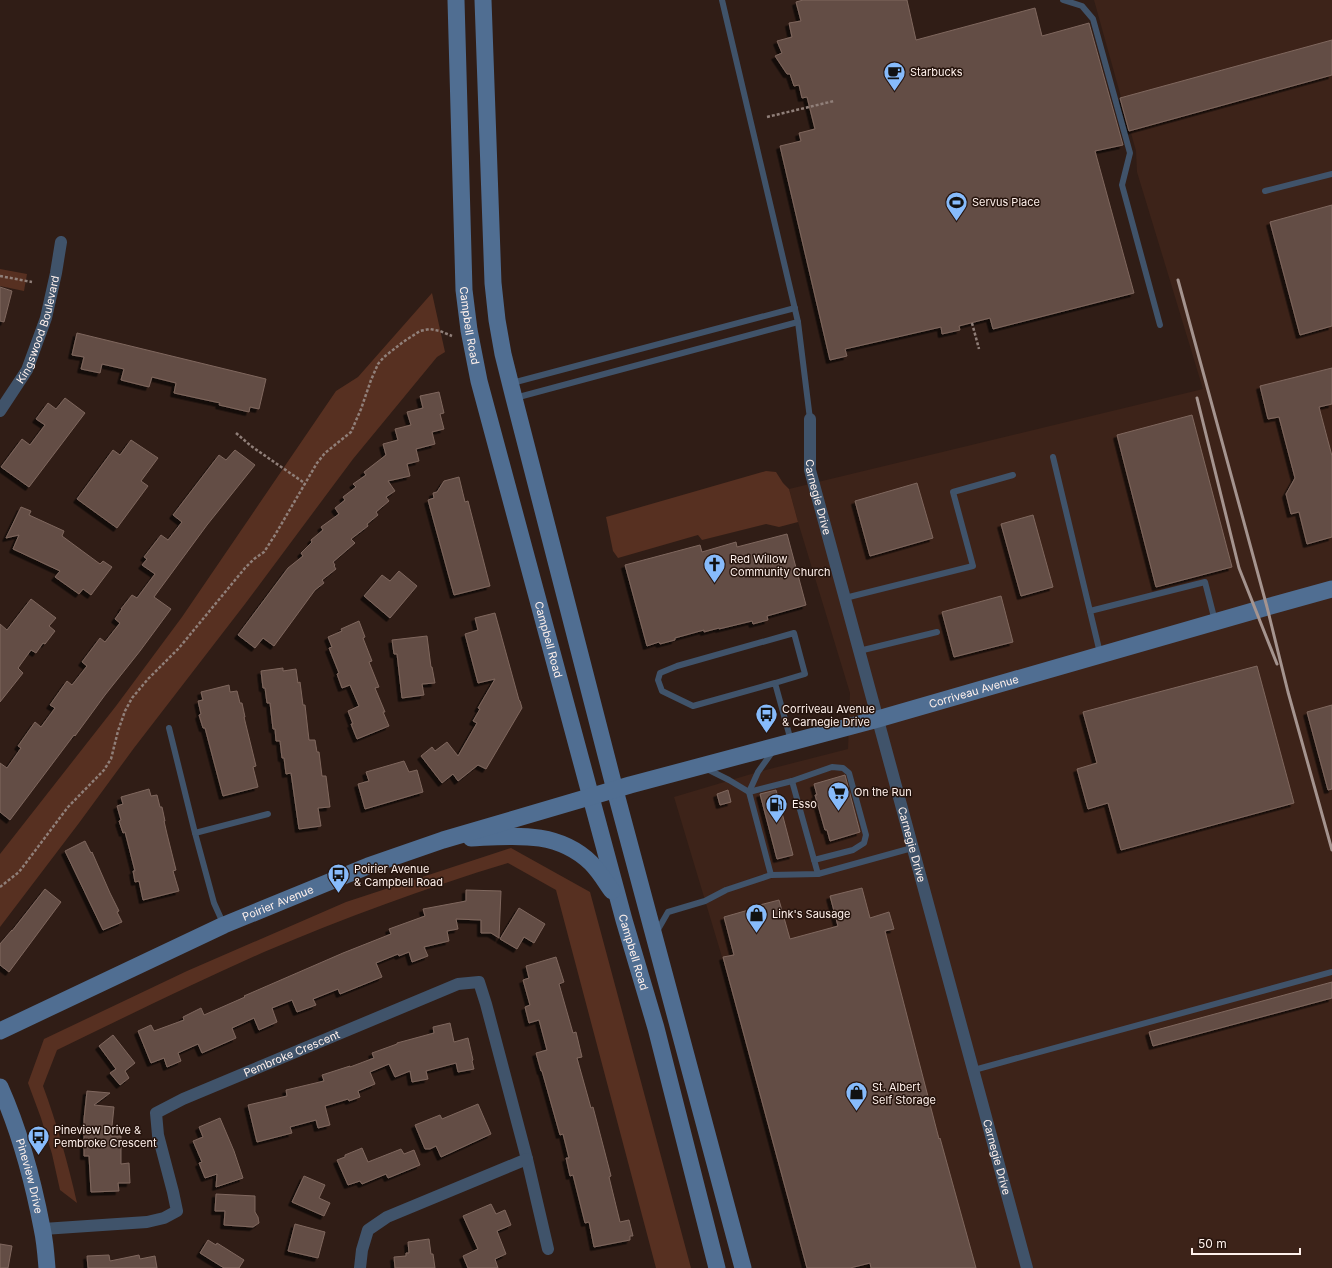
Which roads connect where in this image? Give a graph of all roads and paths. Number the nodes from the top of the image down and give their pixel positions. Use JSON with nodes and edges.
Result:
{"nodes":[{"id":1,"x":456,"y":0,"type":"edge"},
{"id":2,"x":483,"y":0,"type":"edge"},
{"id":3,"x":722,"y":0,"type":"edge"},
{"id":4,"x":1063,"y":0,"type":"edge"},
{"id":5,"x":834,"y":101,"type":"dead end"},
{"id":6,"x":767,"y":117,"type":"dead end"},
{"id":7,"x":1332,"y":174,"type":"edge"},
{"id":8,"x":1265,"y":191,"type":"dead end"},
{"id":9,"x":61,"y":242,"type":"dead end"},
{"id":10,"x":0,"y":276,"type":"edge"},
{"id":11,"x":32,"y":282,"type":"dead end"},
{"id":12,"x":795,"y":308,"type":"junction"},
{"id":13,"x":798,"y":322,"type":"junction"},
{"id":14,"x":972,"y":323,"type":"dead end"},
{"id":15,"x":1160,"y":325,"type":"dead end"},
{"id":16,"x":452,"y":336,"type":"dead end"},
{"id":17,"x":979,"y":349,"type":"dead end"},
{"id":18,"x":512,"y":391,"type":"junction"},
{"id":19,"x":0,"y":411,"type":"edge"},
{"id":20,"x":810,"y":419,"type":"joint"},
{"id":21,"x":236,"y":433,"type":"dead end"},
{"id":22,"x":1053,"y":457,"type":"dead end"},
{"id":23,"x":1013,"y":475,"type":"dead end"},
{"id":24,"x":305,"y":485,"type":"junction"},
{"id":25,"x":1332,"y":589,"type":"edge"},
{"id":26,"x":845,"y":598,"type":"junction"},
{"id":27,"x":1090,"y":611,"type":"junction"},
{"id":28,"x":1215,"y":622,"type":"junction"},
{"id":29,"x":937,"y":632,"type":"dead end"},
{"id":30,"x":859,"y":651,"type":"junction"},
{"id":31,"x":1100,"y":655,"type":"junction"},
{"id":32,"x":775,"y":682,"type":"junction"},
{"id":33,"x":878,"y":720,"type":"junction"},
{"id":34,"x":169,"y":728,"type":"dead end"},
{"id":35,"x":784,"y":745,"type":"junction"},
{"id":36,"x":702,"y":767,"type":"junction"},
{"id":37,"x":792,"y":781,"type":"junction"},
{"id":38,"x":615,"y":790,"type":"junction"},
{"id":39,"x":749,"y":792,"type":"junction"},
{"id":40,"x":590,"y":796,"type":"junction"},
{"id":41,"x":268,"y":814,"type":"dead end"},
{"id":42,"x":195,"y":833,"type":"junction"},
{"id":43,"x":443,"y":840,"type":"junction"},
{"id":44,"x":912,"y":848,"type":"junction"},
{"id":45,"x":814,"y":860,"type":"junction"},
{"id":46,"x":818,"y":874,"type":"junction"},
{"id":47,"x":771,"y":875,"type":"junction"},
{"id":48,"x":0,"y":887,"type":"edge"},
{"id":49,"x":624,"y":920,"type":"junction"},
{"id":50,"x":224,"y":925,"type":"junction"},
{"id":51,"x":654,"y":936,"type":"junction"},
{"id":52,"x":1332,"y":972,"type":"edge"},
{"id":53,"x":0,"y":1031,"type":"edge"},
{"id":54,"x":974,"y":1070,"type":"junction"},
{"id":55,"x":0,"y":1087,"type":"edge"},
{"id":56,"x":527,"y":1159,"type":"junction"},
{"id":57,"x":43,"y":1229,"type":"junction"},
{"id":58,"x":548,"y":1249,"type":"dead end"},
{"id":59,"x":47,"y":1268,"type":"edge"},
{"id":60,"x":360,"y":1268,"type":"edge"},
{"id":61,"x":717,"y":1268,"type":"edge"},
{"id":62,"x":743,"y":1268,"type":"edge"},
{"id":63,"x":1027,"y":1268,"type":"edge"}],
"edges":[{"from":1,"to":40,"type":"street","name":"Campbell Road"},
{"from":2,"to":18,"type":"street"},
{"from":3,"to":12,"type":"lane"},
{"from":4,"to":15,"type":"lane"},
{"from":5,"to":6,"type":"path"},
{"from":7,"to":8,"type":"lane"},
{"from":9,"to":19,"type":"street","name":"Kingswood Boulevard"},
{"from":10,"to":11,"type":"path"},
{"from":12,"to":13,"type":"lane"},
{"from":12,"to":18,"type":"lane"},
{"from":13,"to":18,"type":"lane"},
{"from":13,"to":20,"type":"lane"},
{"from":14,"to":17,"type":"path"},
{"from":16,"to":24,"type":"path"},
{"from":18,"to":38,"type":"street"},
{"from":20,"to":26,"type":"street","name":"Carnegie Drive"},
{"from":21,"to":24,"type":"path"},
{"from":22,"to":27,"type":"lane"},
{"from":23,"to":26,"type":"lane"},
{"from":24,"to":48,"type":"path"},
{"from":25,"to":28,"type":"street","name":"Corriveau Avenue"},
{"from":26,"to":30,"type":"street","name":"Carnegie Drive"},
{"from":27,"to":28,"type":"lane"},
{"from":27,"to":31,"type":"lane"},
{"from":28,"to":31,"type":"street","name":"Corriveau Avenue"},
{"from":29,"to":30,"type":"lane"},
{"from":30,"to":33,"type":"street","name":"Carnegie Drive"},
{"from":31,"to":33,"type":"street","name":"Corriveau Avenue"},
{"from":32,"to":32,"type":"lane"},
{"from":32,"to":35,"type":"lane"},
{"from":33,"to":35,"type":"street","name":"Corriveau Avenue"},
{"from":33,"to":44,"type":"street","name":"Carnegie Drive"},
{"from":34,"to":42,"type":"lane"},
{"from":35,"to":36,"type":"street","name":"Corriveau Avenue"},
{"from":35,"to":39,"type":"lane"},
{"from":36,"to":38,"type":"street","name":"Corriveau Avenue"},
{"from":36,"to":39,"type":"lane"},
{"from":37,"to":39,"type":"lane"},
{"from":37,"to":45,"type":"lane"},
{"from":37,"to":45,"type":"lane"},
{"from":38,"to":40,"type":"street","name":"Corriveau Avenue"},
{"from":38,"to":51,"type":"street"},
{"from":39,"to":47,"type":"lane"},
{"from":40,"to":43,"type":"street","name":"Poirier Avenue"},
{"from":40,"to":49,"type":"street","name":"Campbell Road"},
{"from":41,"to":42,"type":"lane"},
{"from":42,"to":50,"type":"lane"},
{"from":43,"to":49,"type":"street"},
{"from":43,"to":50,"type":"street","name":"Poirier Avenue"},
{"from":44,"to":46,"type":"lane"},
{"from":44,"to":54,"type":"street","name":"Carnegie Drive"},
{"from":45,"to":46,"type":"lane"},
{"from":46,"to":47,"type":"lane"},
{"from":47,"to":51,"type":"lane"},
{"from":49,"to":61,"type":"street","name":"Campbell Road"},
{"from":50,"to":53,"type":"street","name":"Poirier Avenue"},
{"from":51,"to":62,"type":"street"},
{"from":52,"to":54,"type":"lane"},
{"from":54,"to":63,"type":"street","name":"Carnegie Drive"},
{"from":55,"to":57,"type":"street","name":"Pineview Drive"},
{"from":56,"to":57,"type":"street","name":"Pembroke Crescent"},
{"from":56,"to":58,"type":"street","name":"Pembroke Crescent"},
{"from":56,"to":60,"type":"street"},
{"from":57,"to":59,"type":"street","name":"Pineview Drive"}]}
